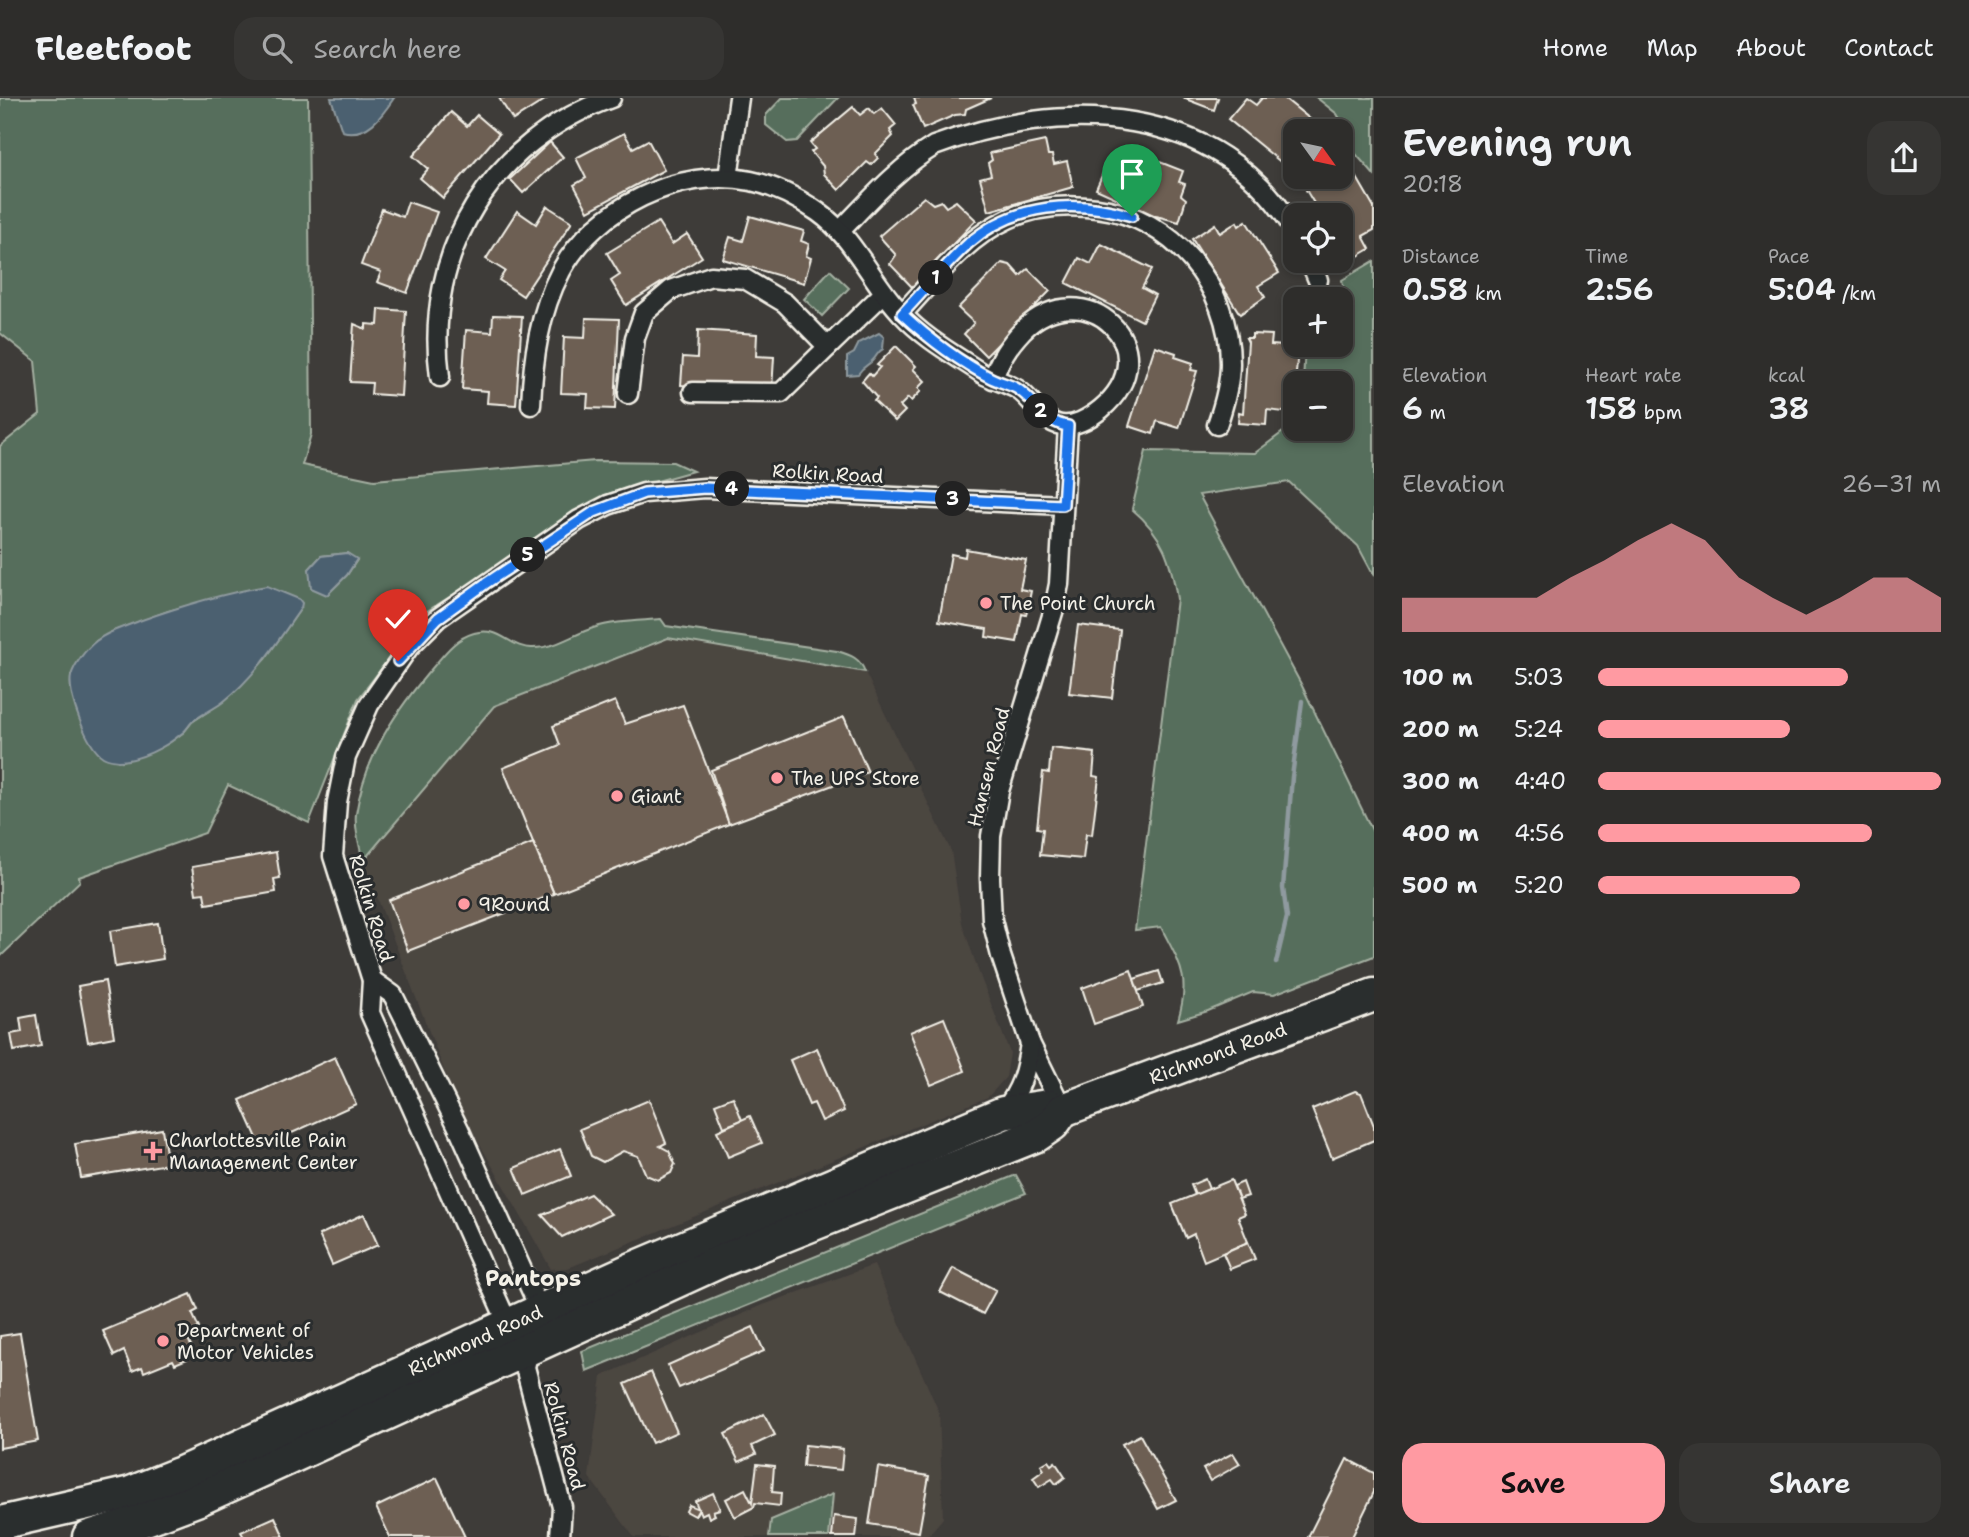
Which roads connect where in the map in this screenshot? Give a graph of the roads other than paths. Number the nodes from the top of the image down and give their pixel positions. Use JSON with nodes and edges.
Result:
{"nodes":[{"id":1,"x":611,"y":98,"type":"edge"},
{"id":2,"x":739,"y":98,"type":"edge"},
{"id":3,"x":728,"y":178,"type":"junction"},
{"id":4,"x":1283,"y":214,"type":"edge"},
{"id":5,"x":840,"y":231,"type":"junction"},
{"id":6,"x":1315,"y":273,"type":"edge"},
{"id":7,"x":1318,"y":280,"type":"dead end"},
{"id":8,"x":884,"y":293,"type":"junction"},
{"id":9,"x":902,"y":314,"type":"junction"},
{"id":10,"x":828,"y":347,"type":"junction"},
{"id":11,"x":440,"y":377,"type":"dead end"},
{"id":12,"x":993,"y":379,"type":"junction"},
{"id":13,"x":693,"y":392,"type":"dead end"},
{"id":14,"x":628,"y":394,"type":"dead end"},
{"id":15,"x":531,"y":405,"type":"dead end"},
{"id":16,"x":1217,"y":425,"type":"dead end"},
{"id":17,"x":1068,"y":426,"type":"junction"},
{"id":18,"x":1063,"y":505,"type":"junction"},
{"id":19,"x":372,"y":979,"type":"junction"},
{"id":20,"x":1374,"y":995,"type":"edge"},
{"id":21,"x":1030,"y":1043,"type":"junction"},
{"id":22,"x":1063,"y":1110,"type":"junction"},
{"id":23,"x":1003,"y":1113,"type":"junction"},
{"id":24,"x":540,"y":1310,"type":"junction"},
{"id":25,"x":508,"y":1324,"type":"junction"},
{"id":26,"x":530,"y":1347,"type":"junction"},
{"id":27,"x":0,"y":1523,"type":"edge"},
{"id":28,"x":89,"y":1537,"type":"edge"},
{"id":29,"x":560,"y":1537,"type":"edge"}],
"edges":[{"from":1,"to":11,"type":"street"},
{"from":2,"to":3,"type":"street"},
{"from":3,"to":5,"type":"street"},
{"from":3,"to":15,"type":"street"},
{"from":4,"to":5,"type":"street"},
{"from":5,"to":8,"type":"street"},
{"from":6,"to":7,"type":"street"},
{"from":8,"to":9,"type":"street"},
{"from":8,"to":10,"type":"street"},
{"from":9,"to":12,"type":"street"},
{"from":9,"to":16,"type":"street"},
{"from":10,"to":13,"type":"street"},
{"from":10,"to":14,"type":"street"},
{"from":12,"to":17,"type":"street"},
{"from":12,"to":17,"type":"street"},
{"from":17,"to":18,"type":"street","name":"Hansen Road"},
{"from":18,"to":19,"type":"street","name":"Rolkin Road"},
{"from":18,"to":21,"type":"street","name":"Hansen Road"},
{"from":19,"to":24,"type":"street","name":"Rolkin Road"},
{"from":19,"to":25,"type":"street","name":"Rolkin Road"},
{"from":20,"to":22,"type":"highway","name":"Richmond Road"},
{"from":21,"to":22,"type":"street","name":"Hansen Road"},
{"from":21,"to":23,"type":"street"},
{"from":22,"to":23,"type":"highway","name":"Richmond Road"},
{"from":22,"to":26,"type":"highway","name":"Richmond Road"},
{"from":23,"to":24,"type":"highway","name":"Richmond Road"},
{"from":24,"to":25,"type":"highway","name":"Richmond Road"},
{"from":24,"to":26,"type":"street","name":"Rolkin Road"},
{"from":25,"to":26,"type":"street","name":"Rolkin Road"},
{"from":25,"to":27,"type":"highway","name":"Richmond Road"},
{"from":26,"to":28,"type":"highway","name":"Richmond Road"},
{"from":26,"to":29,"type":"street","name":"Rolkin Road"}]}
